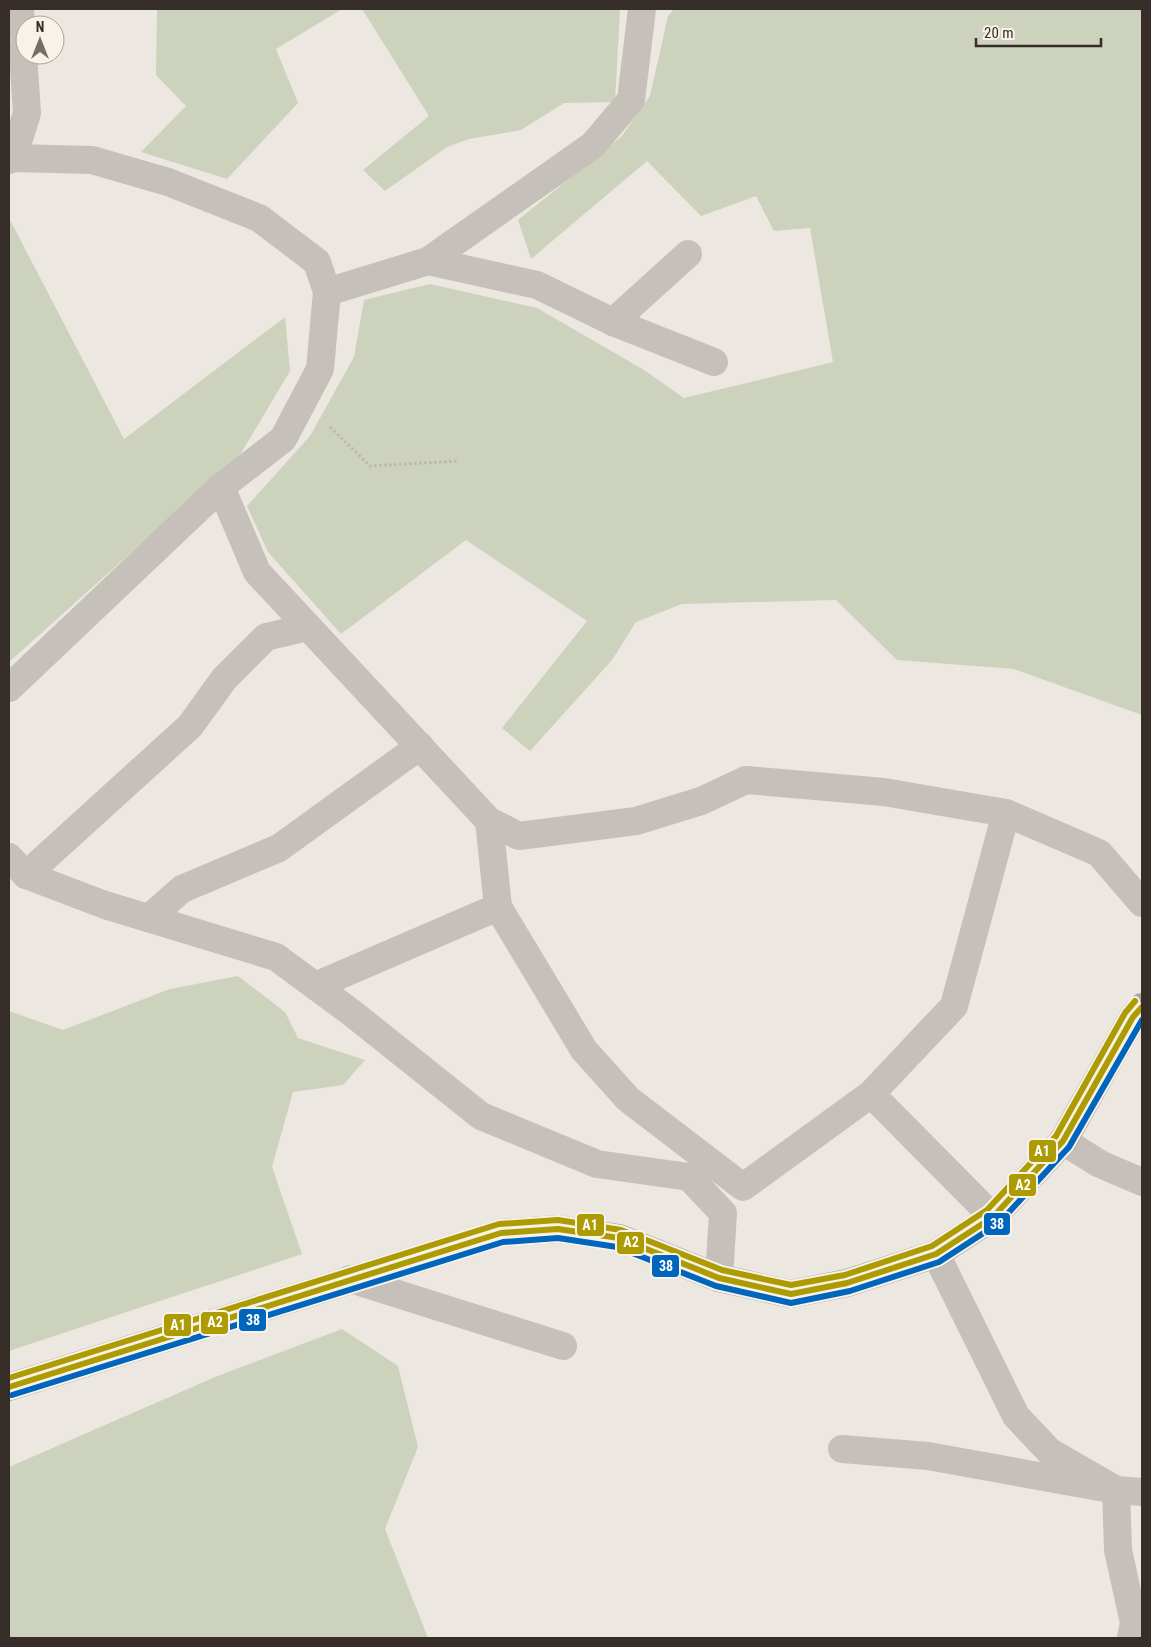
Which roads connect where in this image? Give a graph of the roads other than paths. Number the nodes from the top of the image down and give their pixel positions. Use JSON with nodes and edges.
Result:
{"nodes":[{"id":1,"x":20,"y":9,"type":"edge"},
{"id":2,"x":642,"y":9,"type":"edge"},
{"id":3,"x":10,"y":158,"type":"edge"},
{"id":4,"x":688,"y":254,"type":"dead end"},
{"id":5,"x":428,"y":261,"type":"junction"},
{"id":6,"x":327,"y":292,"type":"junction"},
{"id":7,"x":613,"y":322,"type":"junction"},
{"id":8,"x":714,"y":362,"type":"dead end"},
{"id":9,"x":221,"y":487,"type":"junction"},
{"id":10,"x":308,"y":627,"type":"junction"},
{"id":11,"x":9,"y":688,"type":"edge"},
{"id":12,"x":420,"y":746,"type":"junction"},
{"id":13,"x":1006,"y":813,"type":"junction"},
{"id":14,"x":490,"y":821,"type":"junction"},
{"id":15,"x":17,"y":866,"type":"edge"},
{"id":16,"x":1142,"y":903,"type":"edge"},
{"id":17,"x":498,"y":907,"type":"junction"},
{"id":18,"x":149,"y":918,"type":"junction"},
{"id":19,"x":314,"y":986,"type":"junction"},
{"id":20,"x":1142,"y":1007,"type":"edge"},
{"id":21,"x":871,"y":1094,"type":"junction"},
{"id":22,"x":1062,"y":1141,"type":"junction"},
{"id":23,"x":1142,"y":1182,"type":"edge"},
{"id":24,"x":993,"y":1217,"type":"junction"},
{"id":25,"x":936,"y":1254,"type":"junction"},
{"id":26,"x":720,"y":1278,"type":"junction"},
{"id":27,"x":350,"y":1279,"type":"junction"},
{"id":28,"x":563,"y":1346,"type":"dead end"},
{"id":29,"x":9,"y":1387,"type":"edge"},
{"id":30,"x":842,"y":1449,"type":"dead end"},
{"id":31,"x":1116,"y":1490,"type":"junction"},
{"id":32,"x":1142,"y":1492,"type":"edge"},
{"id":33,"x":1131,"y":1638,"type":"edge"}],
"edges":[{"from":1,"to":3,"type":"street"},
{"from":2,"to":5,"type":"street"},
{"from":3,"to":6,"type":"street"},
{"from":4,"to":7,"type":"street"},
{"from":5,"to":6,"type":"street"},
{"from":5,"to":7,"type":"street"},
{"from":6,"to":9,"type":"street"},
{"from":7,"to":8,"type":"street"},
{"from":9,"to":10,"type":"street"},
{"from":9,"to":11,"type":"street"},
{"from":10,"to":12,"type":"street"},
{"from":10,"to":15,"type":"street"},
{"from":12,"to":14,"type":"street"},
{"from":12,"to":18,"type":"street"},
{"from":13,"to":14,"type":"street"},
{"from":13,"to":16,"type":"street"},
{"from":13,"to":21,"type":"street"},
{"from":14,"to":17,"type":"street"},
{"from":15,"to":18,"type":"street"},
{"from":17,"to":19,"type":"street"},
{"from":17,"to":21,"type":"street"},
{"from":18,"to":19,"type":"street"},
{"from":19,"to":26,"type":"street"},
{"from":20,"to":22,"type":"highway"},
{"from":21,"to":24,"type":"street"},
{"from":22,"to":23,"type":"street"},
{"from":22,"to":24,"type":"highway"},
{"from":24,"to":25,"type":"highway"},
{"from":25,"to":26,"type":"highway"},
{"from":25,"to":31,"type":"street"},
{"from":26,"to":27,"type":"highway"},
{"from":27,"to":28,"type":"street"},
{"from":27,"to":29,"type":"highway"},
{"from":30,"to":31,"type":"street"},
{"from":31,"to":32,"type":"street"},
{"from":31,"to":33,"type":"street"}]}
